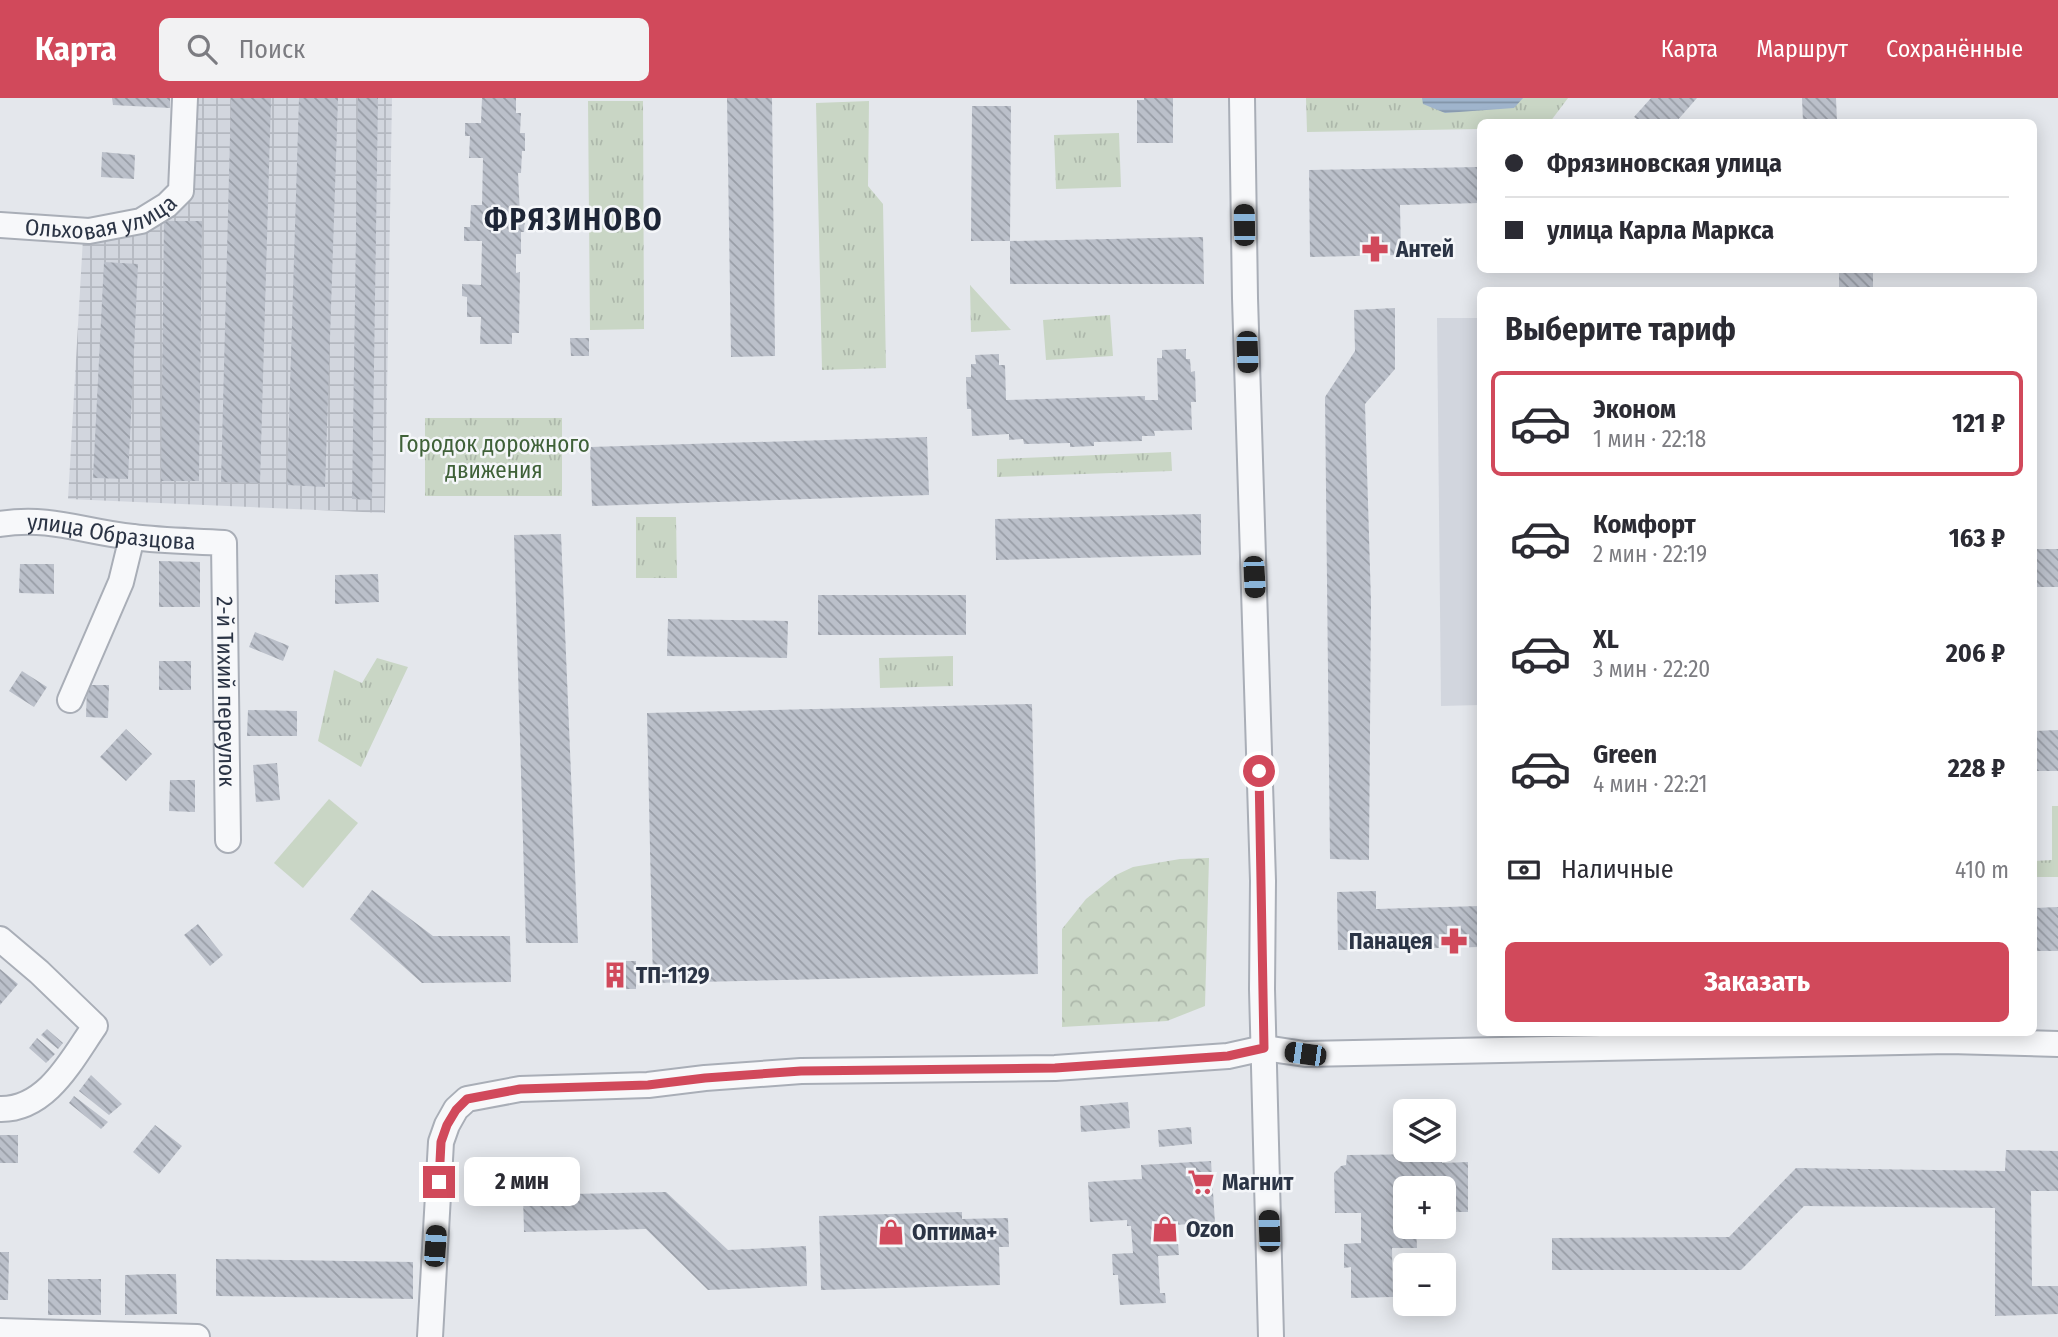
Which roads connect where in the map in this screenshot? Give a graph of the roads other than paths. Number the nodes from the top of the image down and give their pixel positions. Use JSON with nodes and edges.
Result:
{"nodes":[{"id":1,"x":185,"y":98,"type":"edge"},
{"id":2,"x":1242,"y":98,"type":"edge"},
{"id":3,"x":0,"y":225,"type":"edge"},
{"id":4,"x":0,"y":524,"type":"edge"},
{"id":5,"x":132,"y":537,"type":"junction"},
{"id":6,"x":224,"y":543,"type":"joint"},
{"id":7,"x":71,"y":700,"type":"dead end"},
{"id":8,"x":228,"y":840,"type":"dead end"},
{"id":9,"x":0,"y":939,"type":"edge"},
{"id":10,"x":2058,"y":1044,"type":"edge"},
{"id":11,"x":1264,"y":1048,"type":"junction"},
{"id":12,"x":0,"y":1109,"type":"edge"},
{"id":13,"x":0,"y":1331,"type":"edge"},
{"id":14,"x":197,"y":1337,"type":"edge"},
{"id":15,"x":430,"y":1337,"type":"edge"},
{"id":16,"x":1271,"y":1337,"type":"edge"}],
"edges":[{"from":1,"to":3,"type":"street","name":"Ольховая улица"},
{"from":2,"to":11,"type":"street"},
{"from":4,"to":5,"type":"street","name":"улица Образцова"},
{"from":5,"to":6,"type":"street","name":"улица Образцова"},
{"from":5,"to":7,"type":"street"},
{"from":6,"to":8,"type":"street","name":"2-й Тихий переулок"},
{"from":9,"to":12,"type":"street"},
{"from":10,"to":11,"type":"street"},
{"from":11,"to":15,"type":"street"},
{"from":11,"to":16,"type":"street"},
{"from":13,"to":14,"type":"street"}]}
